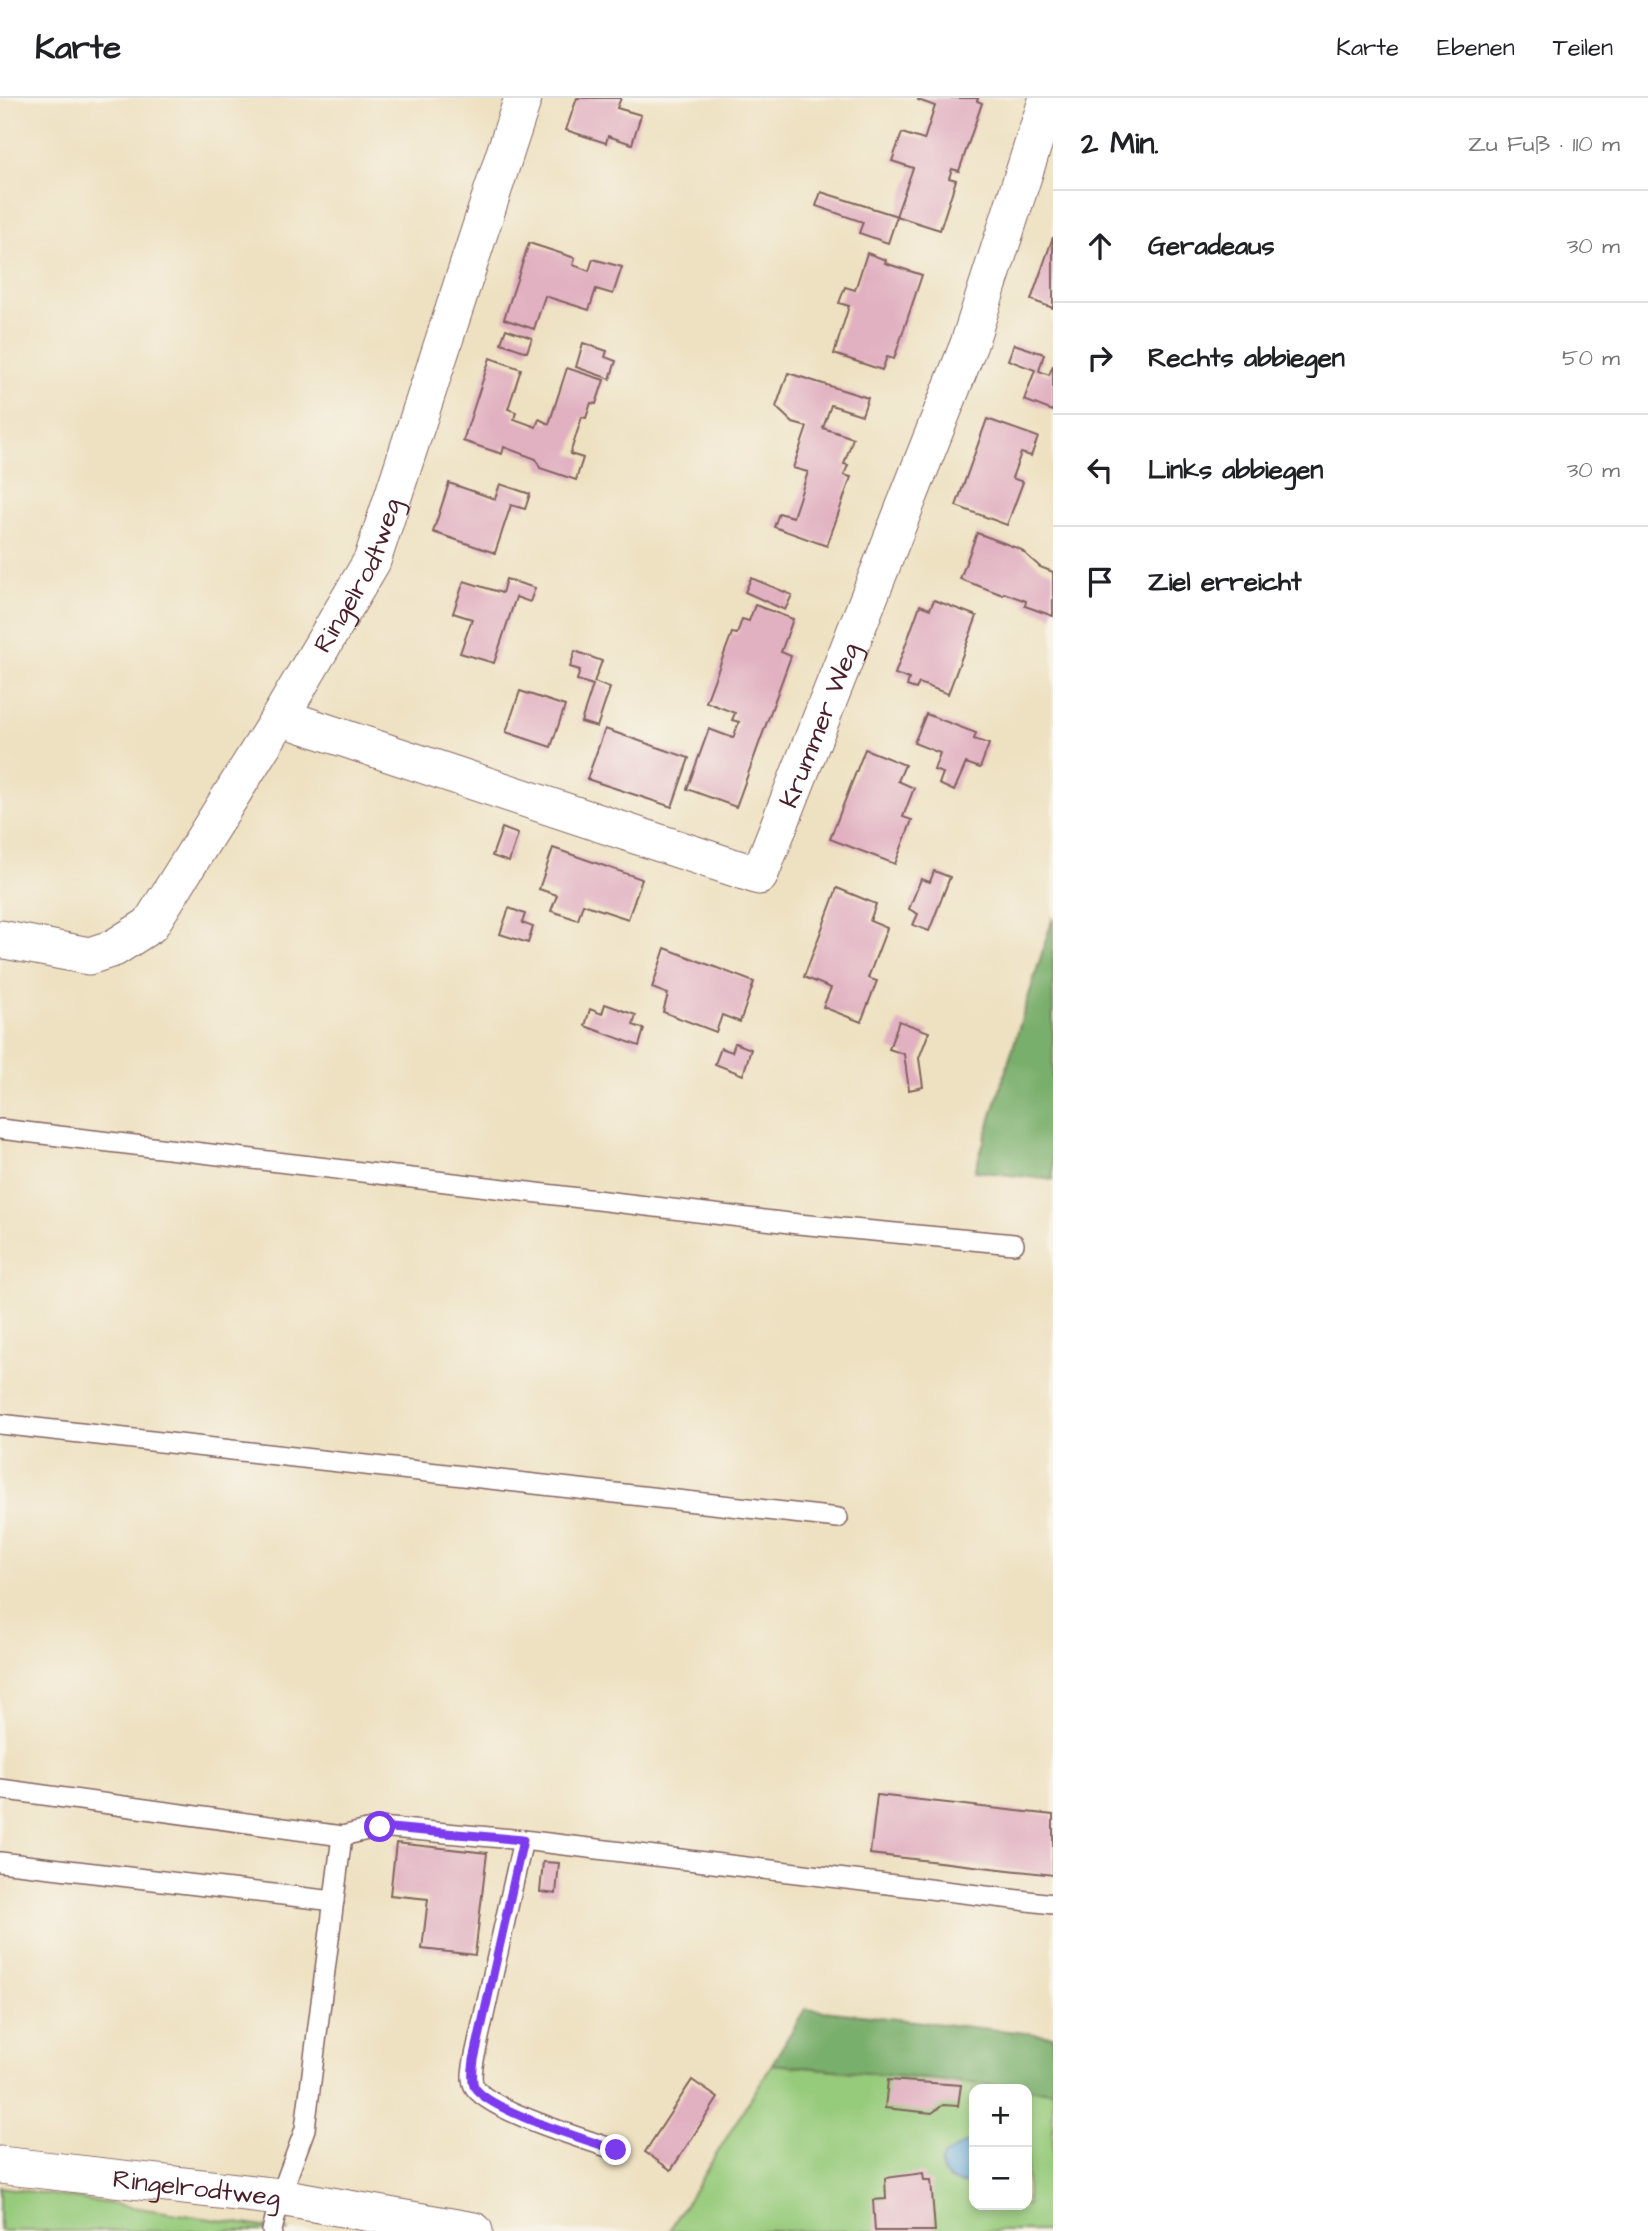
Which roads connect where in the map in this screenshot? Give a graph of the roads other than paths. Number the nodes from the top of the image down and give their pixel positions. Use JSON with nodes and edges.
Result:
{"nodes":[{"id":1,"x":523,"y":98,"type":"edge"},
{"id":2,"x":1048,"y":98,"type":"edge"},
{"id":3,"x":280,"y":718,"type":"junction"},
{"id":4,"x":0,"y":939,"type":"edge"},
{"id":5,"x":0,"y":1129,"type":"edge"},
{"id":6,"x":1014,"y":1244,"type":"dead end"},
{"id":7,"x":0,"y":1424,"type":"edge"},
{"id":8,"x":838,"y":1518,"type":"dead end"},
{"id":9,"x":0,"y":1789,"type":"edge"},
{"id":10,"x":342,"y":1836,"type":"junction"},
{"id":11,"x":523,"y":1840,"type":"junction"},
{"id":12,"x":0,"y":1862,"type":"edge"},
{"id":13,"x":334,"y":1901,"type":"junction"},
{"id":14,"x":1053,"y":1904,"type":"edge"},
{"id":15,"x":616,"y":2150,"type":"dead end"},
{"id":16,"x":0,"y":2165,"type":"edge"},
{"id":17,"x":276,"y":2214,"type":"edge"},
{"id":18,"x":474,"y":2231,"type":"edge"}],
"edges":[{"from":1,"to":3,"type":"street","name":"Ringelrodtweg"},
{"from":2,"to":3,"type":"street","name":"Krummer Weg"},
{"from":3,"to":4,"type":"street","name":"Ringelrodtweg"},
{"from":5,"to":6,"type":"lane"},
{"from":7,"to":8,"type":"lane"},
{"from":9,"to":10,"type":"lane"},
{"from":10,"to":11,"type":"lane"},
{"from":10,"to":13,"type":"lane"},
{"from":11,"to":14,"type":"lane"},
{"from":11,"to":15,"type":"lane"},
{"from":12,"to":13,"type":"lane"},
{"from":13,"to":17,"type":"lane"},
{"from":16,"to":17,"type":"street","name":"Ringelrodtweg"},
{"from":17,"to":18,"type":"street","name":"Ringelrodtweg"}]}
